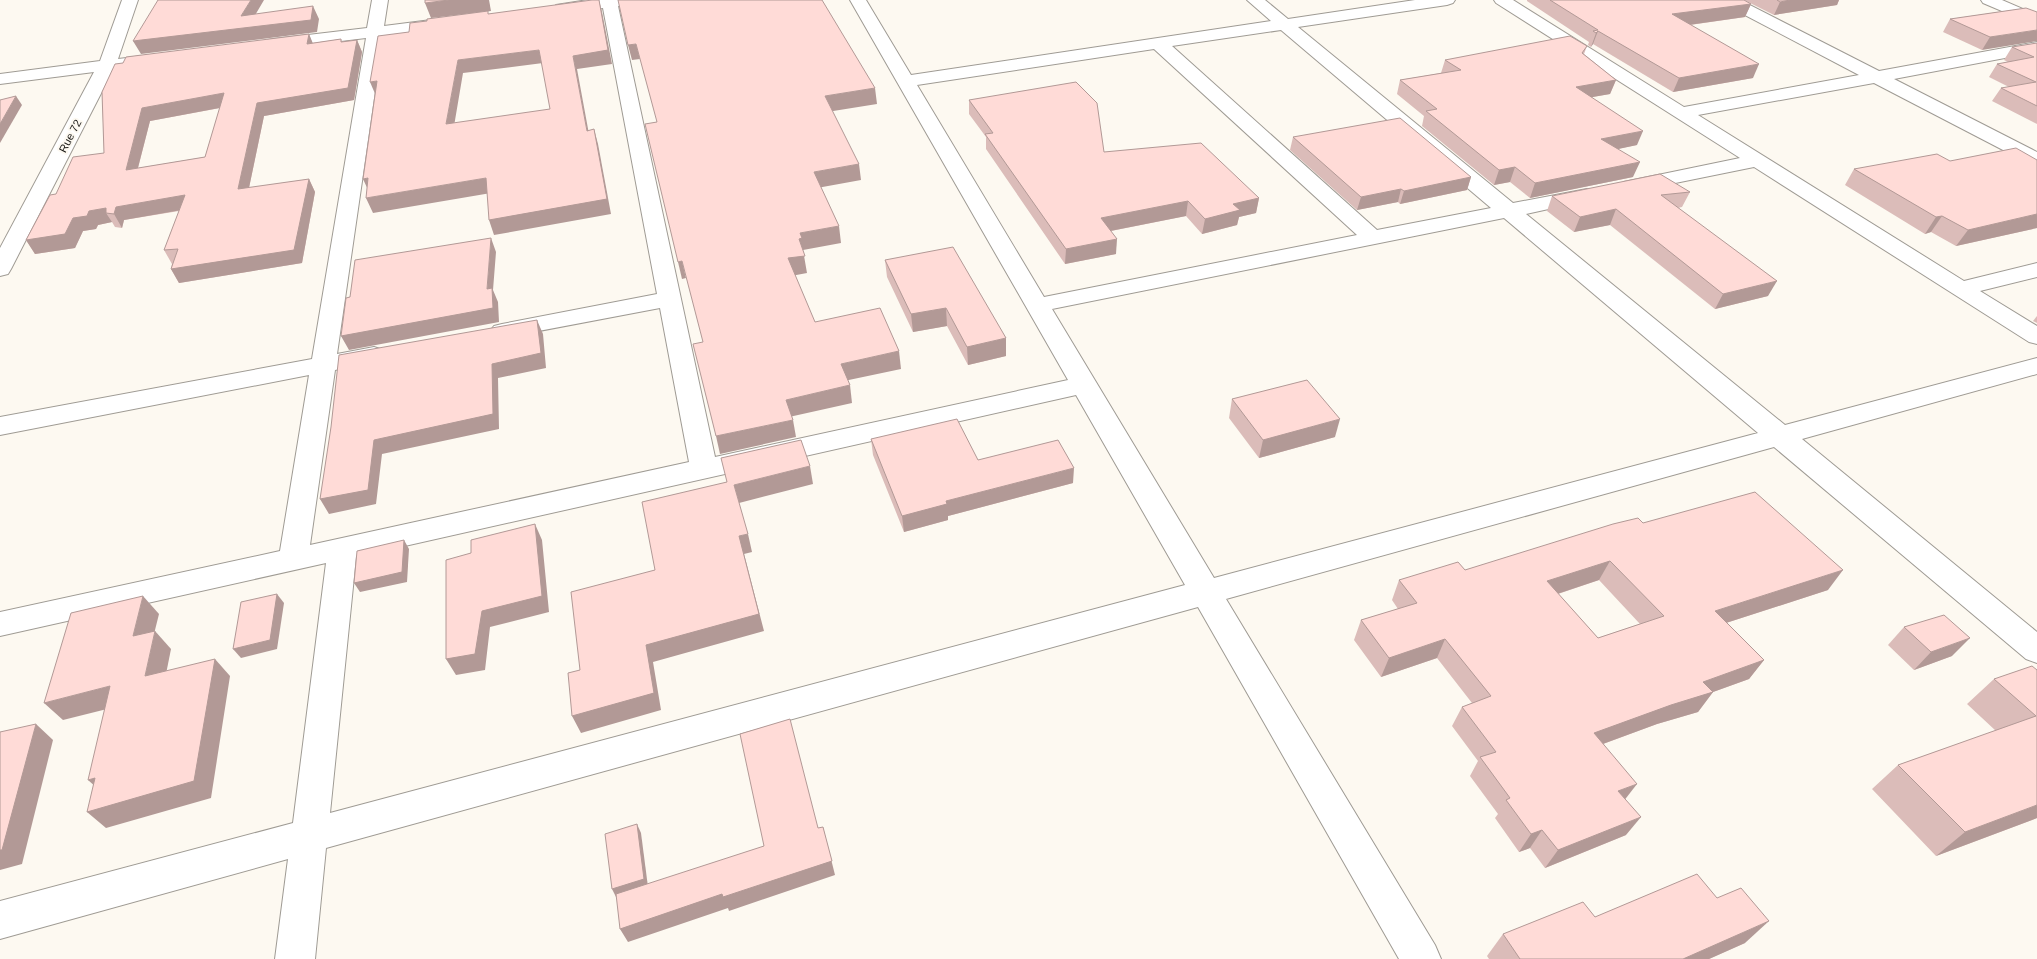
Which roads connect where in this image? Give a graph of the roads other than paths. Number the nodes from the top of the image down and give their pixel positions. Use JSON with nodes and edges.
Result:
{"nodes":[{"id":1,"x":130,"y":0,"type":"edge"},
{"id":2,"x":380,"y":0,"type":"edge"},
{"id":3,"x":858,"y":0,"type":"edge"},
{"id":4,"x":1254,"y":0,"type":"edge"},
{"id":5,"x":1447,"y":0,"type":"edge"},
{"id":6,"x":1502,"y":0,"type":"edge"},
{"id":7,"x":1728,"y":0,"type":"edge"},
{"id":8,"x":1989,"y":0,"type":"edge"},
{"id":9,"x":616,"y":1,"type":"edge"},
{"id":10,"x":541,"y":11,"type":"edge"},
{"id":11,"x":463,"y":21,"type":"edge"},
{"id":12,"x":2037,"y":21,"type":"edge"},
{"id":13,"x":1284,"y":24,"type":"junction"},
{"id":14,"x":375,"y":32,"type":"junction"},
{"id":15,"x":1158,"y":43,"type":"junction"},
{"id":16,"x":260,"y":46,"type":"edge"},
{"id":17,"x":2037,"y":47,"type":"edge"},
{"id":18,"x":164,"y":58,"type":"edge"},
{"id":19,"x":107,"y":65,"type":"junction"},
{"id":20,"x":1877,"y":77,"type":"junction"},
{"id":21,"x":0,"y":79,"type":"edge"},
{"id":22,"x":905,"y":81,"type":"junction"},
{"id":23,"x":1681,"y":113,"type":"junction"},
{"id":24,"x":1756,"y":160,"type":"junction"},
{"id":25,"x":2037,"y":160,"type":"edge"},
{"id":26,"x":1508,"y":210,"type":"junction"},
{"id":27,"x":26,"y":220,"type":"junction"},
{"id":28,"x":0,"y":224,"type":"edge"},
{"id":29,"x":1373,"y":238,"type":"junction"},
{"id":30,"x":0,"y":269,"type":"edge"},
{"id":31,"x":2037,"y":270,"type":"edge"},
{"id":32,"x":1960,"y":289,"type":"junction"},
{"id":33,"x":670,"y":299,"type":"junction"},
{"id":34,"x":1037,"y":305,"type":"junction"},
{"id":35,"x":478,"y":335,"type":"edge"},
{"id":36,"x":2037,"y":337,"type":"edge"},
{"id":37,"x":400,"y":350,"type":"edge"},
{"id":38,"x":324,"y":364,"type":"junction"},
{"id":39,"x":2037,"y":366,"type":"edge"},
{"id":40,"x":1084,"y":385,"type":"junction"},
{"id":41,"x":0,"y":426,"type":"edge"},
{"id":42,"x":1779,"y":436,"type":"junction"},
{"id":43,"x":704,"y":469,"type":"junction"},
{"id":44,"x":342,"y":549,"type":"junction"},
{"id":45,"x":294,"y":559,"type":"junction"},
{"id":46,"x":1205,"y":592,"type":"junction"},
{"id":47,"x":0,"y":624,"type":"edge"},
{"id":48,"x":2037,"y":650,"type":"edge"},
{"id":49,"x":309,"y":836,"type":"junction"},
{"id":50,"x":0,"y":920,"type":"edge"},
{"id":51,"x":295,"y":959,"type":"edge"},
{"id":52,"x":1421,"y":959,"type":"edge"}],
"edges":[{"from":1,"to":19,"type":"street","name":"Rue 72"},
{"from":2,"to":14,"type":"street"},
{"from":3,"to":22,"type":"street"},
{"from":4,"to":13,"type":"street"},
{"from":5,"to":13,"type":"street"},
{"from":6,"to":23,"type":"street"},
{"from":7,"to":20,"type":"street"},
{"from":8,"to":12,"type":"street"},
{"from":9,"to":10,"type":"street"},
{"from":9,"to":33,"type":"street"},
{"from":11,"to":14,"type":"street"},
{"from":13,"to":15,"type":"street"},
{"from":13,"to":26,"type":"street"},
{"from":14,"to":16,"type":"street"},
{"from":14,"to":38,"type":"street"},
{"from":15,"to":22,"type":"street"},
{"from":15,"to":29,"type":"street"},
{"from":17,"to":20,"type":"street"},
{"from":18,"to":19,"type":"street"},
{"from":19,"to":21,"type":"street"},
{"from":19,"to":27,"type":"street","name":"Rue 72"},
{"from":20,"to":23,"type":"street"},
{"from":20,"to":25,"type":"street"},
{"from":22,"to":34,"type":"street"},
{"from":23,"to":24,"type":"street"},
{"from":24,"to":26,"type":"street"},
{"from":24,"to":32,"type":"street"},
{"from":26,"to":29,"type":"street"},
{"from":26,"to":42,"type":"street"},
{"from":27,"to":28,"type":"street"},
{"from":27,"to":30,"type":"street","name":"Rue 72"},
{"from":29,"to":34,"type":"street"},
{"from":31,"to":32,"type":"street"},
{"from":32,"to":36,"type":"street"},
{"from":33,"to":35,"type":"street"},
{"from":33,"to":43,"type":"street"},
{"from":34,"to":40,"type":"street"},
{"from":37,"to":38,"type":"street"},
{"from":38,"to":41,"type":"street"},
{"from":38,"to":45,"type":"street"},
{"from":39,"to":42,"type":"street"},
{"from":40,"to":43,"type":"street"},
{"from":40,"to":46,"type":"street"},
{"from":42,"to":46,"type":"street"},
{"from":42,"to":48,"type":"street"},
{"from":43,"to":44,"type":"street"},
{"from":44,"to":45,"type":"street"},
{"from":44,"to":49,"type":"street"},
{"from":45,"to":47,"type":"street"},
{"from":46,"to":49,"type":"street"},
{"from":46,"to":52,"type":"street"},
{"from":49,"to":50,"type":"street"},
{"from":49,"to":51,"type":"street"}]}
